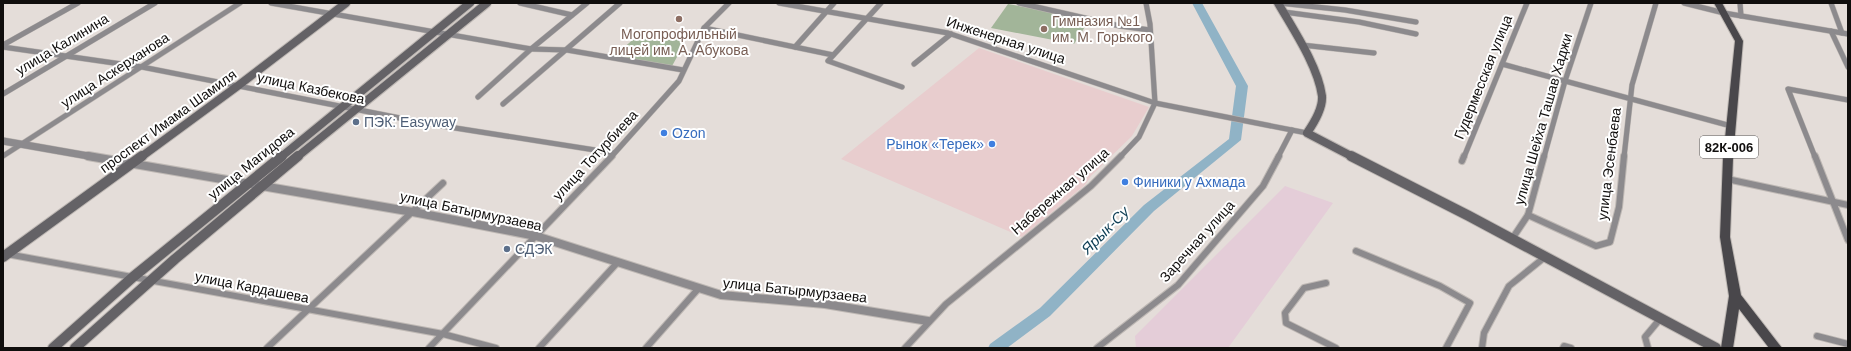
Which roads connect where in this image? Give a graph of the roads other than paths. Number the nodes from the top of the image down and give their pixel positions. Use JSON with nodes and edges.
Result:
{"nodes":[{"id":1,"x":78,"y":3,"type":"edge"},
{"id":2,"x":155,"y":3,"type":"edge"},
{"id":3,"x":240,"y":3,"type":"edge"},
{"id":4,"x":271,"y":3,"type":"edge"},
{"id":5,"x":346,"y":3,"type":"edge"},
{"id":6,"x":470,"y":3,"type":"edge"},
{"id":7,"x":487,"y":3,"type":"edge"},
{"id":8,"x":520,"y":3,"type":"edge"},
{"id":9,"x":587,"y":3,"type":"edge"},
{"id":10,"x":620,"y":3,"type":"edge"},
{"id":11,"x":729,"y":3,"type":"edge"},
{"id":12,"x":781,"y":3,"type":"edge"},
{"id":13,"x":834,"y":3,"type":"edge"},
{"id":14,"x":881,"y":3,"type":"edge"},
{"id":15,"x":1019,"y":3,"type":"edge"},
{"id":16,"x":1146,"y":3,"type":"edge"},
{"id":17,"x":1278,"y":3,"type":"edge"},
{"id":18,"x":1527,"y":3,"type":"edge"},
{"id":19,"x":1591,"y":3,"type":"edge"},
{"id":20,"x":1656,"y":3,"type":"edge"},
{"id":21,"x":1684,"y":3,"type":"edge"},
{"id":22,"x":1718,"y":3,"type":"edge"},
{"id":23,"x":1740,"y":3,"type":"edge"},
{"id":24,"x":1832,"y":3,"type":"edge"},
{"id":25,"x":826,"y":11,"type":"junction"},
{"id":26,"x":1284,"y":12,"type":"junction"},
{"id":27,"x":333,"y":13,"type":"junction"},
{"id":28,"x":1724,"y":13,"type":"junction"},
{"id":29,"x":572,"y":15,"type":"junction"},
{"id":30,"x":1741,"y":16,"type":"junction"},
{"id":31,"x":869,"y":18,"type":"junction"},
{"id":32,"x":1416,"y":22,"type":"dead end"},
{"id":33,"x":704,"y":28,"type":"junction"},
{"id":34,"x":1150,"y":30,"type":"junction"},
{"id":35,"x":433,"y":32,"type":"junction"},
{"id":36,"x":1831,"y":32,"type":"junction"},
{"id":37,"x":1842,"y":33,"type":"junction"},
{"id":38,"x":951,"y":34,"type":"junction"},
{"id":39,"x":1416,"y":34,"type":"dead end"},
{"id":40,"x":1848,"y":34,"type":"edge"},
{"id":41,"x":447,"y":35,"type":"junction"},
{"id":42,"x":1302,"y":45,"type":"junction"},
{"id":43,"x":3,"y":46,"type":"edge"},
{"id":44,"x":795,"y":47,"type":"junction"},
{"id":45,"x":532,"y":49,"type":"junction"},
{"id":46,"x":567,"y":50,"type":"junction"},
{"id":47,"x":1374,"y":53,"type":"dead end"},
{"id":48,"x":833,"y":55,"type":"junction"},
{"id":49,"x":67,"y":56,"type":"junction"},
{"id":50,"x":914,"y":64,"type":"dead end"},
{"id":51,"x":1502,"y":64,"type":"junction"},
{"id":52,"x":142,"y":67,"type":"junction"},
{"id":53,"x":1848,"y":68,"type":"edge"},
{"id":54,"x":683,"y":70,"type":"junction"},
{"id":55,"x":1565,"y":81,"type":"junction"},
{"id":56,"x":239,"y":85,"type":"junction"},
{"id":57,"x":902,"y":87,"type":"dead end"},
{"id":58,"x":3,"y":94,"type":"edge"},
{"id":59,"x":478,"y":97,"type":"dead end"},
{"id":60,"x":1629,"y":99,"type":"junction"},
{"id":61,"x":1848,"y":100,"type":"edge"},
{"id":62,"x":1155,"y":103,"type":"junction"},
{"id":63,"x":503,"y":104,"type":"dead end"},
{"id":64,"x":341,"y":107,"type":"junction"},
{"id":65,"x":356,"y":110,"type":"junction"},
{"id":66,"x":1731,"y":126,"type":"junction"},
{"id":67,"x":1292,"y":130,"type":"junction"},
{"id":68,"x":1307,"y":133,"type":"junction"},
{"id":69,"x":3,"y":141,"type":"edge"},
{"id":70,"x":22,"y":144,"type":"junction"},
{"id":71,"x":614,"y":153,"type":"junction"},
{"id":72,"x":3,"y":156,"type":"edge"},
{"id":73,"x":1462,"y":161,"type":"dead end"},
{"id":74,"x":134,"y":163,"type":"junction"},
{"id":75,"x":1727,"y":180,"type":"junction"},
{"id":76,"x":249,"y":183,"type":"junction"},
{"id":77,"x":443,"y":183,"type":"dead end"},
{"id":78,"x":264,"y":185,"type":"junction"},
{"id":79,"x":1832,"y":202,"type":"junction"},
{"id":80,"x":1848,"y":205,"type":"edge"},
{"id":81,"x":413,"y":212,"type":"junction"},
{"id":82,"x":1528,"y":215,"type":"junction"},
{"id":83,"x":536,"y":236,"type":"junction"},
{"id":84,"x":1512,"y":239,"type":"junction"},
{"id":85,"x":1848,"y":240,"type":"edge"},
{"id":86,"x":1356,"y":251,"type":"dead end"},
{"id":87,"x":4,"y":255,"type":"edge"},
{"id":88,"x":1545,"y":257,"type":"junction"},
{"id":89,"x":617,"y":263,"type":"junction"},
{"id":90,"x":133,"y":277,"type":"junction"},
{"id":91,"x":150,"y":281,"type":"junction"},
{"id":92,"x":1326,"y":282,"type":"dead end"},
{"id":93,"x":698,"y":289,"type":"junction"},
{"id":94,"x":1735,"y":296,"type":"junction"},
{"id":95,"x":308,"y":310,"type":"junction"},
{"id":96,"x":1660,"y":319,"type":"junction"},
{"id":97,"x":928,"y":321,"type":"junction"},
{"id":98,"x":443,"y":334,"type":"junction"},
{"id":99,"x":1817,"y":336,"type":"dead end"},
{"id":100,"x":1848,"y":344,"type":"edge"},
{"id":101,"x":53,"y":348,"type":"edge"},
{"id":102,"x":74,"y":348,"type":"edge"},
{"id":103,"x":267,"y":348,"type":"edge"},
{"id":104,"x":429,"y":348,"type":"edge"},
{"id":105,"x":496,"y":348,"type":"edge"},
{"id":106,"x":539,"y":348,"type":"edge"},
{"id":107,"x":646,"y":348,"type":"edge"},
{"id":108,"x":905,"y":348,"type":"edge"},
{"id":109,"x":1097,"y":348,"type":"edge"},
{"id":110,"x":1336,"y":348,"type":"edge"},
{"id":111,"x":1446,"y":348,"type":"edge"},
{"id":112,"x":1482,"y":348,"type":"edge"},
{"id":113,"x":1563,"y":348,"type":"edge"},
{"id":114,"x":1571,"y":348,"type":"edge"},
{"id":115,"x":1648,"y":348,"type":"edge"},
{"id":116,"x":1716,"y":348,"type":"edge"},
{"id":117,"x":1727,"y":348,"type":"edge"},
{"id":118,"x":1776,"y":348,"type":"edge"}],
"edges":[{"from":1,"to":43,"type":"street"},
{"from":2,"to":49,"type":"street","name":"улица Калинина"},
{"from":3,"to":52,"type":"street","name":"улица Аскерханова"},
{"from":4,"to":27,"type":"street"},
{"from":5,"to":27,"type":"main road","name":"проспект Имама Шамиля"},
{"from":6,"to":35,"type":"main road","name":"улица Магидова"},
{"from":7,"to":41,"type":"main road","name":"улица Магидова"},
{"from":8,"to":29,"type":"street"},
{"from":9,"to":29,"type":"street"},
{"from":10,"to":46,"type":"street"},
{"from":11,"to":33,"type":"street","name":"улица Тотурбиева"},
{"from":12,"to":25,"type":"street","name":"Инженерная улица"},
{"from":13,"to":25,"type":"street"},
{"from":14,"to":31,"type":"street"},
{"from":15,"to":34,"type":"street"},
{"from":16,"to":34,"type":"street","name":"Набережная улица"},
{"from":17,"to":26,"type":"main road"},
{"from":17,"to":32,"type":"street"},
{"from":18,"to":51,"type":"street","name":"Гудермесская улица"},
{"from":19,"to":55,"type":"street","name":"улица Шейха Ташав Хаджи"},
{"from":20,"to":60,"type":"street","name":"улица Эсенбаева"},
{"from":21,"to":28,"type":"street"},
{"from":22,"to":28,"type":"main road","number":"82К-006"},
{"from":23,"to":30,"type":"street"},
{"from":24,"to":37,"type":"street"},
{"from":25,"to":31,"type":"street","name":"Инженерная улица"},
{"from":25,"to":44,"type":"street"},
{"from":26,"to":39,"type":"street"},
{"from":26,"to":42,"type":"main road"},
{"from":27,"to":35,"type":"street"},
{"from":27,"to":56,"type":"main road","name":"проспект Имама Шамиля"},
{"from":28,"to":30,"type":"street"},
{"from":28,"to":66,"type":"main road","number":"82К-006"},
{"from":29,"to":45,"type":"street"},
{"from":30,"to":36,"type":"street"},
{"from":31,"to":38,"type":"street","name":"Инженерная улица"},
{"from":31,"to":48,"type":"street"},
{"from":33,"to":44,"type":"street"},
{"from":33,"to":54,"type":"street","name":"улица Тотурбиева"},
{"from":34,"to":62,"type":"street","name":"Набережная улица"},
{"from":35,"to":41,"type":"street"},
{"from":35,"to":64,"type":"main road","name":"улица Магидова"},
{"from":36,"to":37,"type":"street"},
{"from":36,"to":53,"type":"street"},
{"from":37,"to":40,"type":"street"},
{"from":38,"to":50,"type":"street"},
{"from":38,"to":62,"type":"street","name":"Инженерная улица"},
{"from":41,"to":45,"type":"street"},
{"from":41,"to":65,"type":"main road","name":"улица Магидова"},
{"from":42,"to":47,"type":"street"},
{"from":42,"to":68,"type":"main road"},
{"from":43,"to":49,"type":"street","name":"улица Казбекова"},
{"from":44,"to":48,"type":"street"},
{"from":45,"to":46,"type":"street"},
{"from":45,"to":59,"type":"street"},
{"from":46,"to":54,"type":"street"},
{"from":46,"to":63,"type":"street"},
{"from":48,"to":57,"type":"street"},
{"from":49,"to":52,"type":"street","name":"улица Казбекова"},
{"from":49,"to":58,"type":"street","name":"улица Калинина"},
{"from":51,"to":55,"type":"street"},
{"from":51,"to":73,"type":"street","name":"Гудермесская улица"},
{"from":52,"to":56,"type":"street","name":"улица Казбекова"},
{"from":52,"to":70,"type":"street","name":"улица Аскерханова"},
{"from":54,"to":71,"type":"street","name":"улица Тотурбиева"},
{"from":55,"to":60,"type":"street"},
{"from":55,"to":82,"type":"street","name":"улица Шейха Ташав Хаджи"},
{"from":56,"to":64,"type":"street","name":"улица Казбекова"},
{"from":56,"to":74,"type":"main road","name":"проспект Имама Шамиля"},
{"from":60,"to":66,"type":"street"},
{"from":60,"to":82,"type":"street","name":"улица Эсенбаева"},
{"from":61,"to":79,"type":"street"},
{"from":62,"to":67,"type":"street","name":"Инженерная улица"},
{"from":62,"to":97,"type":"street","name":"Набережная улица"},
{"from":64,"to":65,"type":"street","name":"улица Казбекова"},
{"from":64,"to":76,"type":"main road","name":"улица Магидова"},
{"from":65,"to":71,"type":"street","name":"улица Казбекова"},
{"from":65,"to":78,"type":"main road","name":"улица Магидова"},
{"from":66,"to":75,"type":"main road","number":"82К-006"},
{"from":67,"to":68,"type":"street","name":"Инженерная улица"},
{"from":67,"to":109,"type":"street","name":"Заречная улица"},
{"from":68,"to":84,"type":"main road"},
{"from":69,"to":70,"type":"street","name":"улица Батырмурзаева"},
{"from":70,"to":72,"type":"street","name":"улица Аскерханова"},
{"from":70,"to":74,"type":"street","name":"улица Батырмурзаева"},
{"from":71,"to":83,"type":"street","name":"улица Тотурбиева"},
{"from":74,"to":76,"type":"street","name":"улица Батырмурзаева"},
{"from":74,"to":87,"type":"main road","name":"проспект Имама Шамиля"},
{"from":75,"to":79,"type":"street"},
{"from":75,"to":94,"type":"main road","number":"82К-006"},
{"from":76,"to":78,"type":"street","name":"улица Батырмурзаева"},
{"from":76,"to":90,"type":"main road","name":"улица Магидова"},
{"from":77,"to":81,"type":"street"},
{"from":78,"to":81,"type":"street","name":"улица Батырмурзаева"},
{"from":78,"to":91,"type":"main road","name":"улица Магидова"},
{"from":79,"to":80,"type":"street"},
{"from":79,"to":85,"type":"street"},
{"from":81,"to":83,"type":"street","name":"улица Батырмурзаева"},
{"from":81,"to":95,"type":"street"},
{"from":82,"to":84,"type":"street","name":"улица Шейха Ташав Хаджи"},
{"from":83,"to":89,"type":"street","name":"улица Батырмурзаева"},
{"from":83,"to":98,"type":"street","name":"улица Тотурбиева"},
{"from":84,"to":88,"type":"main road"},
{"from":86,"to":111,"type":"street"},
{"from":87,"to":90,"type":"street","name":"улица Кардашева"},
{"from":88,"to":96,"type":"main road"},
{"from":88,"to":112,"type":"street"},
{"from":89,"to":93,"type":"street","name":"улица Батырмурзаева"},
{"from":89,"to":106,"type":"street"},
{"from":90,"to":91,"type":"street","name":"улица Кардашева"},
{"from":90,"to":101,"type":"main road","name":"улица Магидова"},
{"from":91,"to":95,"type":"street","name":"улица Кардашева"},
{"from":91,"to":102,"type":"main road","name":"улица Магидова"},
{"from":92,"to":110,"type":"street"},
{"from":93,"to":97,"type":"street","name":"улица Батырмурзаева"},
{"from":93,"to":107,"type":"street"},
{"from":94,"to":117,"type":"main road"},
{"from":94,"to":118,"type":"main road","number":"82К-006"},
{"from":95,"to":98,"type":"street","name":"улица Кардашева"},
{"from":95,"to":103,"type":"street"},
{"from":96,"to":115,"type":"street"},
{"from":96,"to":116,"type":"main road"},
{"from":97,"to":108,"type":"street","name":"Набережная улица"},
{"from":98,"to":104,"type":"street","name":"улица Тотурбиева"},
{"from":98,"to":105,"type":"street","name":"улица Кардашева"},
{"from":99,"to":100,"type":"street"},
{"from":113,"to":114,"type":"street"}]}
